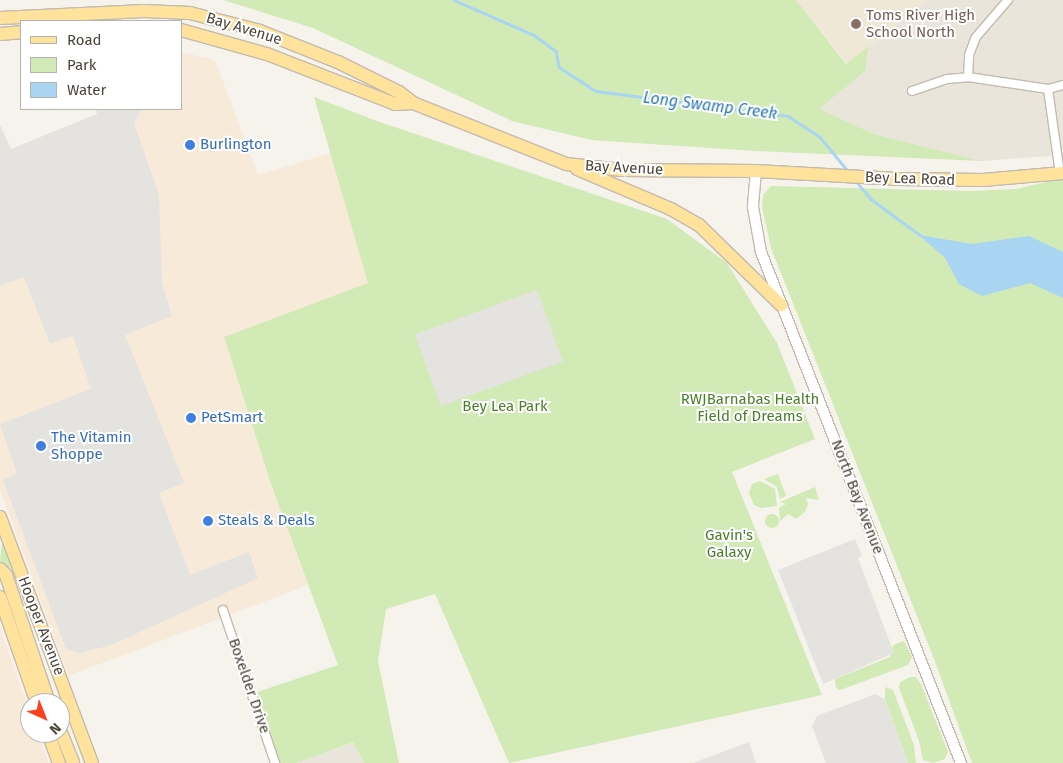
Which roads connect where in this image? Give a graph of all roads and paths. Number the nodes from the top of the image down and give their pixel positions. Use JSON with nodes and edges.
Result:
{"nodes":[{"id":1,"x":1008,"y":0,"type":"edge"},
{"id":2,"x":0,"y":18,"type":"edge"},
{"id":3,"x":182,"y":30,"type":"edge"},
{"id":4,"x":20,"y":32,"type":"edge"},
{"id":5,"x":0,"y":34,"type":"edge"},
{"id":6,"x":968,"y":77,"type":"junction"},
{"id":7,"x":1063,"y":85,"type":"edge"},
{"id":8,"x":1048,"y":89,"type":"junction"},
{"id":9,"x":912,"y":91,"type":"dead end"},
{"id":10,"x":413,"y":103,"type":"junction"},
{"id":11,"x":566,"y":164,"type":"junction"},
{"id":12,"x":756,"y":171,"type":"junction"},
{"id":13,"x":1062,"y":173,"type":"edge"},
{"id":14,"x":781,"y":304,"type":"junction"},
{"id":15,"x":0,"y":517,"type":"edge"},
{"id":16,"x":0,"y":569,"type":"edge"},
{"id":17,"x":0,"y":597,"type":"edge"},
{"id":18,"x":223,"y":610,"type":"dead end"},
{"id":19,"x":34,"y":693,"type":"edge"},
{"id":20,"x":46,"y":693,"type":"edge"},
{"id":21,"x":52,"y":743,"type":"edge"},
{"id":22,"x":65,"y":743,"type":"edge"},
{"id":23,"x":960,"y":761,"type":"edge"},
{"id":24,"x":59,"y":763,"type":"edge"},
{"id":25,"x":73,"y":763,"type":"edge"},
{"id":26,"x":92,"y":763,"type":"edge"},
{"id":27,"x":275,"y":763,"type":"edge"}],
"edges":[{"from":1,"to":6,"type":"street"},
{"from":2,"to":10,"type":"main road","name":"Bay Avenue"},
{"from":3,"to":10,"type":"main road","name":"Bay Avenue"},
{"from":4,"to":5,"type":"main road"},
{"from":6,"to":8,"type":"street"},
{"from":6,"to":9,"type":"street"},
{"from":7,"to":8,"type":"street"},
{"from":8,"to":13,"type":"street"},
{"from":10,"to":11,"type":"main road","name":"Bay Avenue"},
{"from":11,"to":12,"type":"main road","name":"Bay Avenue"},
{"from":11,"to":14,"type":"main road"},
{"from":12,"to":13,"type":"main road","name":"Bey Lea Road"},
{"from":12,"to":14,"type":"street","name":"North Bay Avenue"},
{"from":14,"to":23,"type":"street","name":"North Bay Avenue"},
{"from":15,"to":26,"type":"main road","name":"Hooper Avenue"},
{"from":16,"to":20,"type":"main road"},
{"from":17,"to":19,"type":"main road","name":"Hooper Avenue"},
{"from":18,"to":27,"type":"street","name":"Boxelder Drive"},
{"from":21,"to":24,"type":"main road"},
{"from":22,"to":25,"type":"main road"}]}
